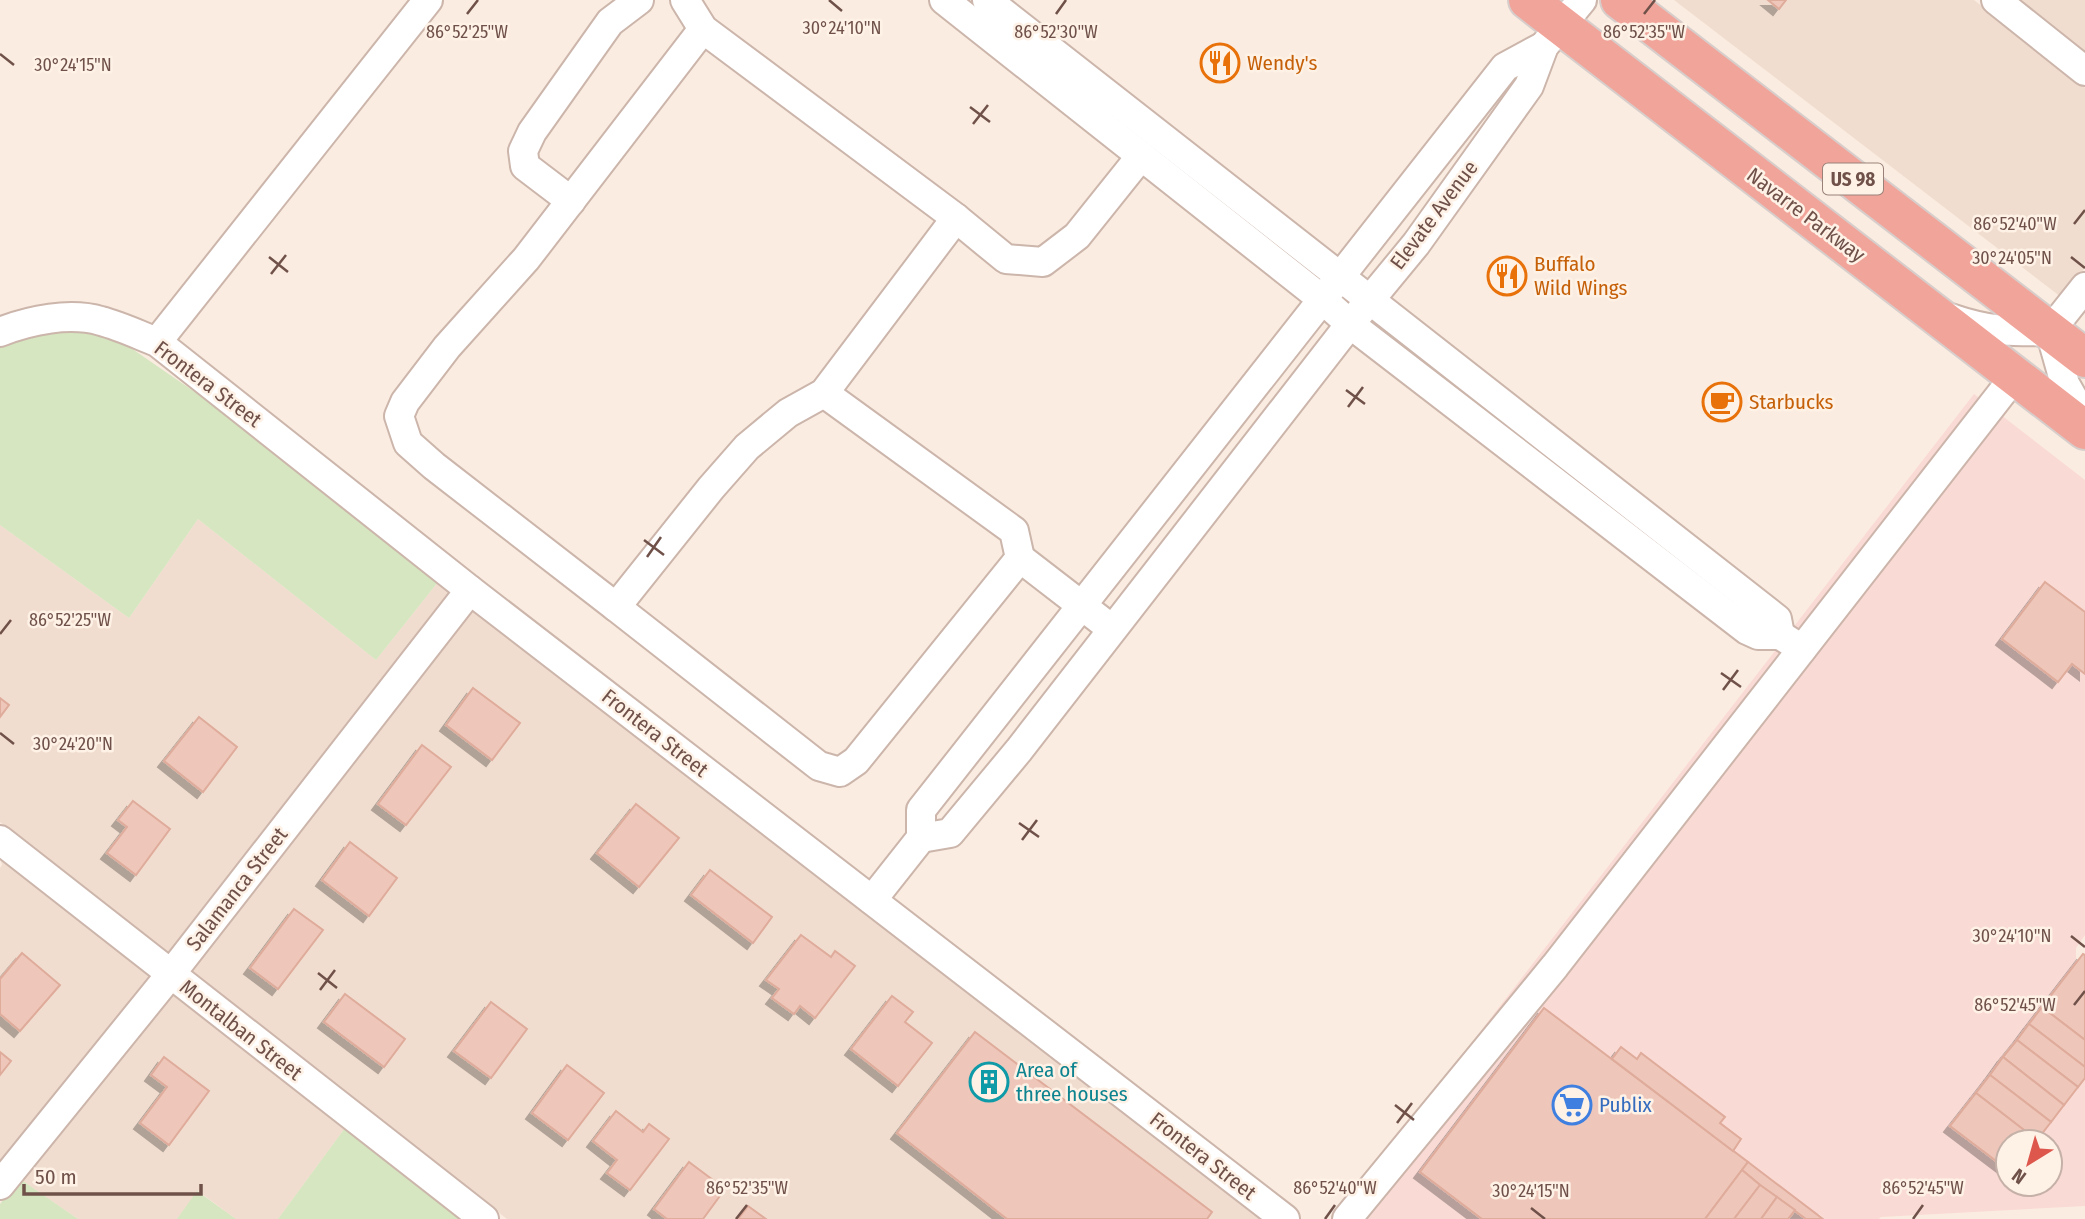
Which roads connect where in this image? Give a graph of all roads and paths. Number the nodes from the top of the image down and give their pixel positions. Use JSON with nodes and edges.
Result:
{"nodes":[{"id":1,"x":428,"y":0,"type":"edge"},
{"id":2,"x":639,"y":0,"type":"edge"},
{"id":3,"x":685,"y":0,"type":"edge"},
{"id":4,"x":944,"y":0,"type":"edge"},
{"id":5,"x":987,"y":0,"type":"edge"},
{"id":6,"x":1528,"y":0,"type":"edge"},
{"id":7,"x":1620,"y":0,"type":"edge"},
{"id":8,"x":1996,"y":0,"type":"edge"},
{"id":9,"x":1562,"y":24,"type":"edge"},
{"id":10,"x":703,"y":29,"type":"junction"},
{"id":11,"x":2085,"y":71,"type":"edge"},
{"id":12,"x":1141,"y":156,"type":"junction"},
{"id":13,"x":571,"y":201,"type":"junction"},
{"id":14,"x":956,"y":218,"type":"junction"},
{"id":15,"x":1339,"y":277,"type":"junction"},
{"id":16,"x":2085,"y":287,"type":"edge"},
{"id":17,"x":1322,"y":299,"type":"junction"},
{"id":18,"x":1369,"y":300,"type":"junction"},
{"id":19,"x":1932,"y":312,"type":"junction"},
{"id":20,"x":2050,"y":331,"type":"junction"},
{"id":21,"x":0,"y":332,"type":"edge"},
{"id":22,"x":1343,"y":333,"type":"junction"},
{"id":23,"x":157,"y":342,"type":"junction"},
{"id":24,"x":2085,"y":358,"type":"edge"},
{"id":25,"x":2015,"y":376,"type":"junction"},
{"id":26,"x":824,"y":393,"type":"junction"},
{"id":27,"x":2085,"y":419,"type":"edge"},
{"id":28,"x":2085,"y":430,"type":"edge"},
{"id":29,"x":1020,"y":558,"type":"junction"},
{"id":30,"x":470,"y":590,"type":"junction"},
{"id":31,"x":1082,"y":605,"type":"junction"},
{"id":32,"x":616,"y":607,"type":"junction"},
{"id":33,"x":1112,"y":629,"type":"junction"},
{"id":34,"x":1791,"y":642,"type":"junction"},
{"id":35,"x":921,"y":838,"type":"junction"},
{"id":36,"x":0,"y":840,"type":"edge"},
{"id":37,"x":872,"y":900,"type":"junction"},
{"id":38,"x":170,"y":975,"type":"junction"},
{"id":39,"x":0,"y":1185,"type":"edge"},
{"id":40,"x":484,"y":1219,"type":"edge"},
{"id":41,"x":1285,"y":1219,"type":"edge"},
{"id":42,"x":1347,"y":1219,"type":"edge"}],
"edges":[{"from":1,"to":23,"type":"street"},
{"from":2,"to":13,"type":"street"},
{"from":3,"to":10,"type":"street"},
{"from":4,"to":12,"type":"street"},
{"from":5,"to":15,"type":"street"},
{"from":6,"to":9,"type":"highway","name":"Navarre Parkway","number":"US 98"},
{"from":7,"to":20,"type":"highway","number":"US 98"},
{"from":8,"to":11,"type":"street"},
{"from":9,"to":15,"type":"street"},
{"from":9,"to":18,"type":"street","name":"Elevate Avenue"},
{"from":9,"to":19,"type":"highway","name":"Navarre Parkway","number":"US 98"},
{"from":10,"to":13,"type":"street"},
{"from":10,"to":14,"type":"street"},
{"from":12,"to":14,"type":"street"},
{"from":12,"to":17,"type":"street"},
{"from":13,"to":32,"type":"street"},
{"from":14,"to":26,"type":"street"},
{"from":15,"to":17,"type":"street"},
{"from":15,"to":18,"type":"street"},
{"from":16,"to":20,"type":"street"},
{"from":17,"to":22,"type":"street"},
{"from":17,"to":31,"type":"street"},
{"from":18,"to":22,"type":"street","name":"Elevate Avenue"},
{"from":18,"to":34,"type":"street"},
{"from":19,"to":20,"type":"street"},
{"from":19,"to":25,"type":"highway","name":"Navarre Parkway","number":"US 98"},
{"from":20,"to":24,"type":"highway","number":"US 98"},
{"from":20,"to":27,"type":"street"},
{"from":21,"to":23,"type":"street","name":"Frontera Street"},
{"from":22,"to":33,"type":"street","name":"Elevate Avenue"},
{"from":22,"to":34,"type":"street"},
{"from":23,"to":30,"type":"street","name":"Frontera Street"},
{"from":25,"to":28,"type":"highway","name":"Navarre Parkway","number":"US 98"},
{"from":25,"to":34,"type":"street"},
{"from":26,"to":29,"type":"street"},
{"from":26,"to":32,"type":"street"},
{"from":29,"to":31,"type":"street"},
{"from":29,"to":32,"type":"street"},
{"from":30,"to":37,"type":"street","name":"Frontera Street"},
{"from":30,"to":38,"type":"street","name":"Salamanca Street"},
{"from":31,"to":33,"type":"street"},
{"from":31,"to":35,"type":"street"},
{"from":33,"to":35,"type":"street","name":"Elevate Avenue"},
{"from":34,"to":42,"type":"street"},
{"from":35,"to":37,"type":"street"},
{"from":36,"to":38,"type":"street","name":"Montalban Street"},
{"from":37,"to":41,"type":"street","name":"Frontera Street"},
{"from":38,"to":39,"type":"street","name":"Salamanca Street"},
{"from":38,"to":40,"type":"street","name":"Montalban Street"}]}
